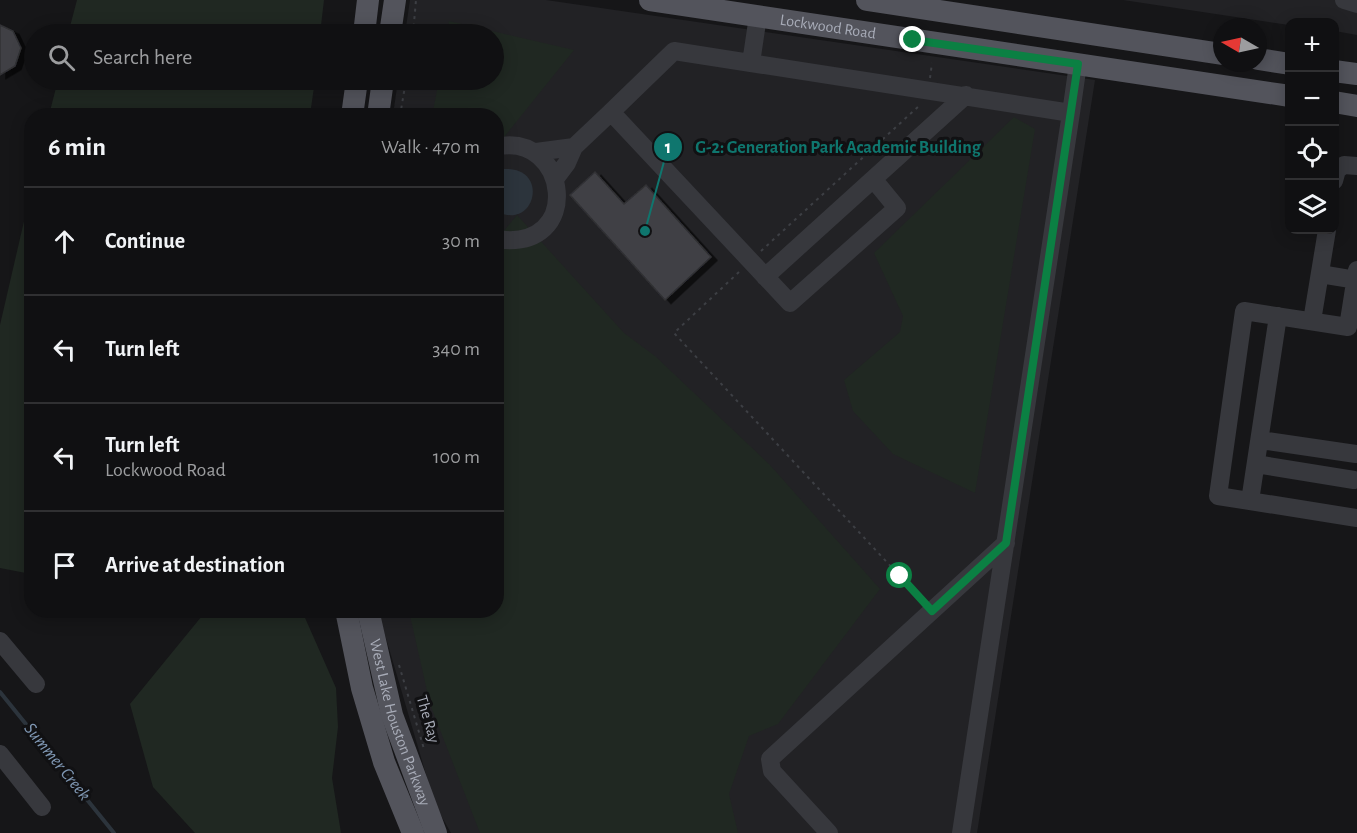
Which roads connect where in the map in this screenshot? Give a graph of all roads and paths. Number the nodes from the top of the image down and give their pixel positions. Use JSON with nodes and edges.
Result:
{"nodes":[{"id":1,"x":368,"y":0,"type":"edge"},
{"id":2,"x":395,"y":0,"type":"edge"},
{"id":3,"x":416,"y":0,"type":"edge"},
{"id":4,"x":650,"y":0,"type":"edge"},
{"id":5,"x":867,"y":0,"type":"edge"},
{"id":6,"x":1344,"y":0,"type":"edge"},
{"id":7,"x":1357,"y":4,"type":"edge"},
{"id":8,"x":939,"y":5,"type":"edge"},
{"id":9,"x":761,"y":10,"type":"edge"},
{"id":10,"x":365,"y":24,"type":"edge"},
{"id":11,"x":391,"y":24,"type":"edge"},
{"id":12,"x":414,"y":24,"type":"edge"},
{"id":13,"x":1213,"y":52,"type":"edge"},
{"id":14,"x":1267,"y":60,"type":"edge"},
{"id":15,"x":751,"y":63,"type":"junction"},
{"id":16,"x":932,"y":63,"type":"dead end"},
{"id":17,"x":1285,"y":63,"type":"edge"},
{"id":18,"x":1078,"y":64,"type":"junction"},
{"id":19,"x":1339,"y":72,"type":"edge"},
{"id":20,"x":1357,"y":74,"type":"edge"},
{"id":21,"x":928,"y":89,"type":"junction"},
{"id":22,"x":356,"y":90,"type":"edge"},
{"id":23,"x":382,"y":90,"type":"edge"},
{"id":24,"x":404,"y":90,"type":"edge"},
{"id":25,"x":966,"y":95,"type":"junction"},
{"id":26,"x":1285,"y":95,"type":"edge"},
{"id":27,"x":1339,"y":103,"type":"edge"},
{"id":28,"x":1357,"y":106,"type":"edge"},
{"id":29,"x":353,"y":108,"type":"edge"},
{"id":30,"x":379,"y":108,"type":"edge"},
{"id":31,"x":401,"y":108,"type":"edge"},
{"id":32,"x":611,"y":112,"type":"junction"},
{"id":33,"x":1071,"y":112,"type":"junction"},
{"id":34,"x":504,"y":146,"type":"edge"},
{"id":35,"x":574,"y":147,"type":"junction"},
{"id":36,"x":536,"y":152,"type":"junction"},
{"id":37,"x":1356,"y":162,"type":"edge"},
{"id":38,"x":555,"y":179,"type":"junction"},
{"id":39,"x":874,"y":180,"type":"junction"},
{"id":40,"x":1335,"y":180,"type":"edge"},
{"id":41,"x":1326,"y":234,"type":"edge"},
{"id":42,"x":504,"y":243,"type":"edge"},
{"id":43,"x":750,"y":262,"type":"junction"},
{"id":44,"x":1320,"y":274,"type":"junction"},
{"id":45,"x":1356,"y":276,"type":"edge"},
{"id":46,"x":765,"y":277,"type":"junction"},
{"id":47,"x":1278,"y":316,"type":"junction"},
{"id":48,"x":1312,"y":321,"type":"junction"},
{"id":49,"x":1260,"y":440,"type":"junction"},
{"id":50,"x":1356,"y":454,"type":"edge"},
{"id":51,"x":1256,"y":464,"type":"junction"},
{"id":52,"x":1354,"y":480,"type":"dead end"},
{"id":53,"x":1251,"y":501,"type":"junction"},
{"id":54,"x":1357,"y":518,"type":"edge"},
{"id":55,"x":1006,"y":543,"type":"junction"},
{"id":56,"x":932,"y":611,"type":"junction"},
{"id":57,"x":348,"y":618,"type":"edge"},
{"id":58,"x":370,"y":618,"type":"edge"},
{"id":59,"x":0,"y":641,"type":"edge"},
{"id":60,"x":398,"y":661,"type":"dead end"},
{"id":61,"x":36,"y":684,"type":"dead end"},
{"id":62,"x":425,"y":751,"type":"dead end"},
{"id":63,"x":0,"y":754,"type":"edge"},
{"id":64,"x":42,"y":807,"type":"dead end"},
{"id":65,"x":413,"y":833,"type":"edge"},
{"id":66,"x":436,"y":833,"type":"edge"},
{"id":67,"x":829,"y":833,"type":"edge"},
{"id":68,"x":961,"y":833,"type":"edge"}],
"edges":[{"from":1,"to":10,"type":"main road"},
{"from":2,"to":11,"type":"main road"},
{"from":3,"to":12,"type":"path"},
{"from":4,"to":9,"type":"main road","name":"Lockwood Road"},
{"from":5,"to":8,"type":"main road","name":"Lockwood Road"},
{"from":6,"to":7,"type":"lane"},
{"from":8,"to":13,"type":"main road","name":"Lockwood Road"},
{"from":9,"to":15,"type":"lane"},
{"from":9,"to":18,"type":"main road","name":"Lockwood Road"},
{"from":14,"to":17,"type":"main road"},
{"from":15,"to":21,"type":"lane"},
{"from":15,"to":32,"type":"lane"},
{"from":16,"to":21,"type":"path"},
{"from":18,"to":26,"type":"main road","name":"Lockwood Road"},
{"from":18,"to":33,"type":"lane"},
{"from":19,"to":20,"type":"main road"},
{"from":21,"to":25,"type":"lane"},
{"from":21,"to":43,"type":"path"},
{"from":22,"to":29,"type":"main road"},
{"from":23,"to":30,"type":"main road"},
{"from":24,"to":31,"type":"path"},
{"from":25,"to":33,"type":"lane"},
{"from":25,"to":39,"type":"lane"},
{"from":27,"to":28,"type":"main road"},
{"from":32,"to":35,"type":"lane"},
{"from":32,"to":43,"type":"lane"},
{"from":33,"to":55,"type":"lane"},
{"from":34,"to":36,"type":"lane"},
{"from":35,"to":36,"type":"lane"},
{"from":35,"to":38,"type":"lane"},
{"from":36,"to":38,"type":"lane"},
{"from":37,"to":40,"type":"lane"},
{"from":38,"to":42,"type":"lane"},
{"from":39,"to":46,"type":"lane"},
{"from":39,"to":46,"type":"lane"},
{"from":41,"to":44,"type":"lane"},
{"from":43,"to":46,"type":"lane"},
{"from":43,"to":56,"type":"path"},
{"from":44,"to":45,"type":"lane"},
{"from":44,"to":48,"type":"lane"},
{"from":45,"to":48,"type":"lane"},
{"from":47,"to":48,"type":"lane"},
{"from":47,"to":49,"type":"lane"},
{"from":47,"to":53,"type":"lane"},
{"from":49,"to":50,"type":"lane"},
{"from":49,"to":51,"type":"lane"},
{"from":51,"to":52,"type":"lane"},
{"from":51,"to":53,"type":"lane"},
{"from":53,"to":54,"type":"lane"},
{"from":55,"to":56,"type":"lane"},
{"from":55,"to":68,"type":"lane"},
{"from":56,"to":67,"type":"lane"},
{"from":57,"to":65,"type":"main road","name":"West Lake Houston Parkway"},
{"from":58,"to":66,"type":"main road","name":"West Lake Houston Parkway"},
{"from":59,"to":61,"type":"lane"},
{"from":60,"to":62,"type":"path","name":"The Ray"},
{"from":63,"to":64,"type":"lane"}]}
